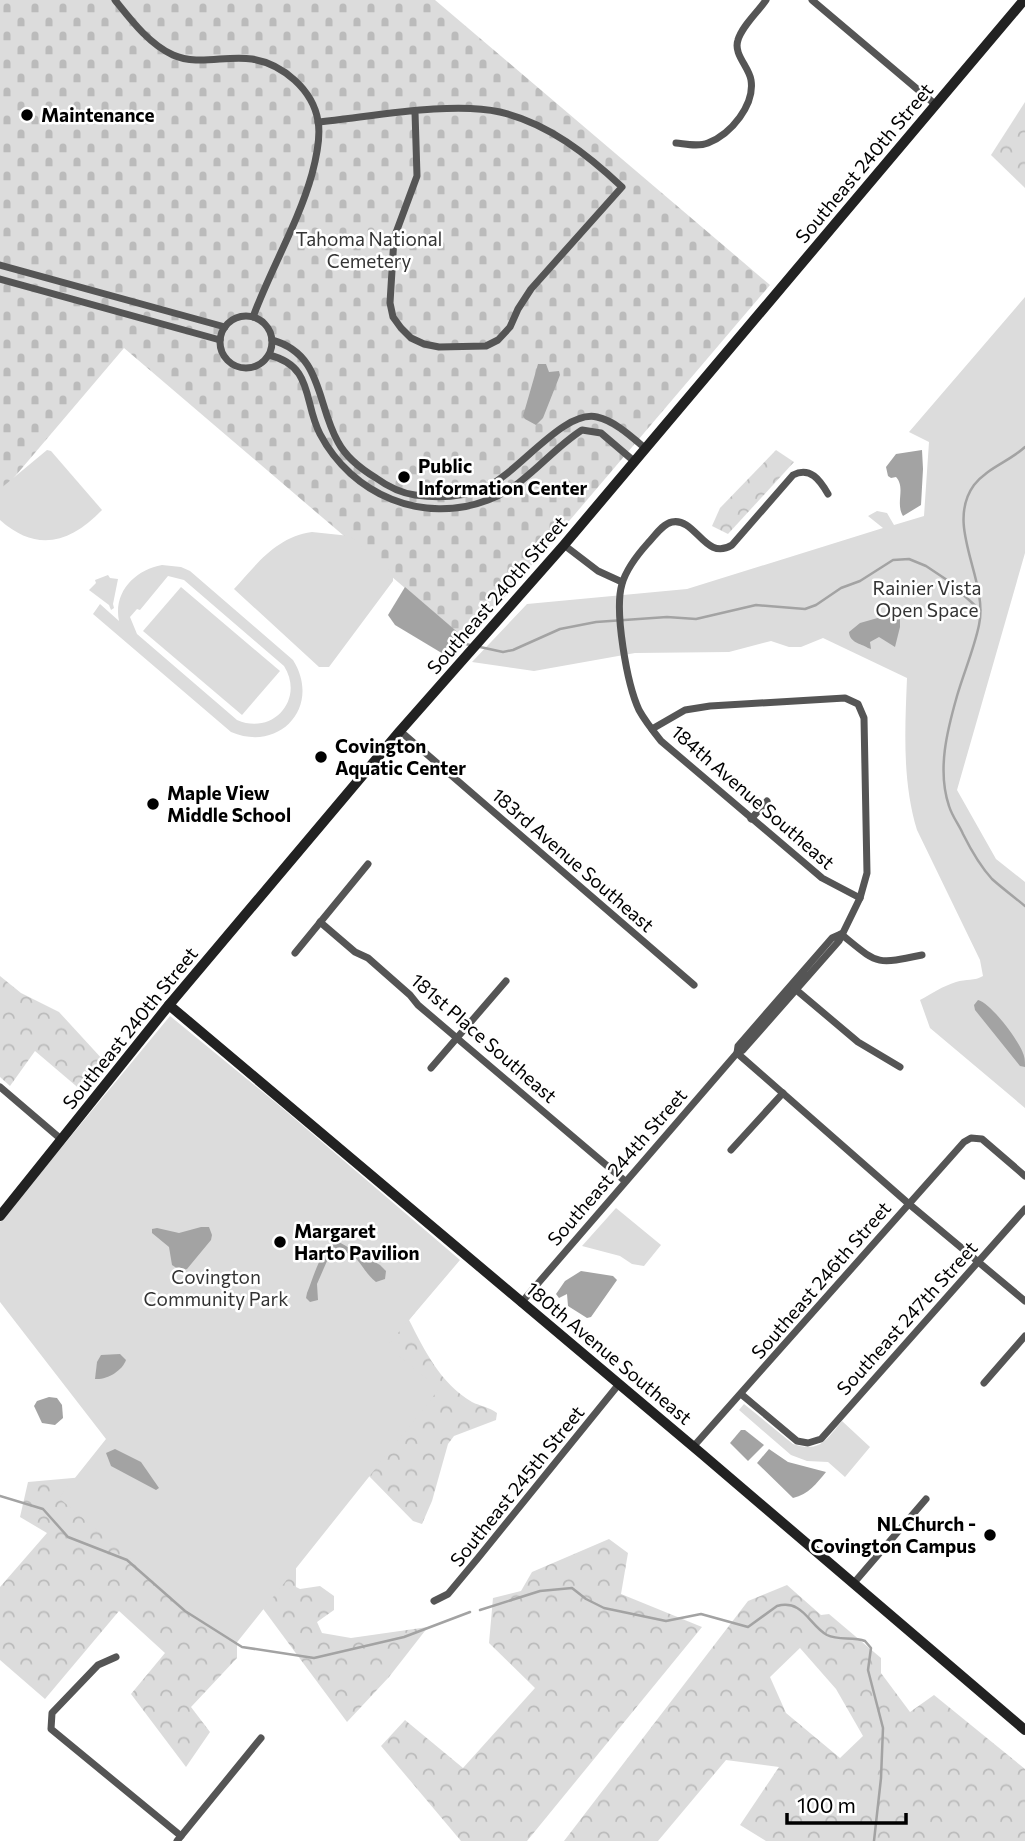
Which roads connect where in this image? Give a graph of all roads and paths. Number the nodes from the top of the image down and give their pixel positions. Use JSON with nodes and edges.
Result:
{"nodes":[{"id":1,"x":115,"y":0,"type":"edge"},
{"id":2,"x":766,"y":0,"type":"edge"},
{"id":3,"x":812,"y":0,"type":"edge"},
{"id":4,"x":1024,"y":0,"type":"edge"},
{"id":5,"x":936,"y":105,"type":"junction"},
{"id":6,"x":415,"y":112,"type":"junction"},
{"id":7,"x":318,"y":122,"type":"junction"},
{"id":8,"x":676,"y":143,"type":"dead end"},
{"id":9,"x":0,"y":265,"type":"edge"},
{"id":10,"x":0,"y":279,"type":"edge"},
{"id":11,"x":253,"y":317,"type":"junction"},
{"id":12,"x":225,"y":327,"type":"junction"},
{"id":13,"x":220,"y":340,"type":"junction"},
{"id":14,"x":272,"y":340,"type":"junction"},
{"id":15,"x":269,"y":355,"type":"junction"},
{"id":16,"x":623,"y":431,"type":"junction"},
{"id":17,"x":613,"y":442,"type":"junction"},
{"id":18,"x":646,"y":449,"type":"junction"},
{"id":19,"x":533,"y":453,"type":"junction"},
{"id":20,"x":543,"y":462,"type":"junction"},
{"id":21,"x":635,"y":462,"type":"junction"},
{"id":22,"x":828,"y":494,"type":"dead end"},
{"id":23,"x":564,"y":545,"type":"junction"},
{"id":24,"x":622,"y":582,"type":"junction"},
{"id":25,"x":652,"y":729,"type":"junction"},
{"id":26,"x":400,"y":731,"type":"junction"},
{"id":27,"x":767,"y":801,"type":"dead end"},
{"id":28,"x":751,"y":819,"type":"junction"},
{"id":29,"x":368,"y":864,"type":"dead end"},
{"id":30,"x":860,"y":898,"type":"junction"},
{"id":31,"x":320,"y":922,"type":"junction"},
{"id":32,"x":841,"y":934,"type":"junction"},
{"id":33,"x":295,"y":953,"type":"dead end"},
{"id":34,"x":922,"y":955,"type":"dead end"},
{"id":35,"x":506,"y":981,"type":"dead end"},
{"id":36,"x":694,"y":985,"type":"dead end"},
{"id":37,"x":793,"y":987,"type":"junction"},
{"id":38,"x":169,"y":1005,"type":"junction"},
{"id":39,"x":457,"y":1037,"type":"junction"},
{"id":40,"x":737,"y":1053,"type":"junction"},
{"id":41,"x":900,"y":1067,"type":"dead end"},
{"id":42,"x":431,"y":1068,"type":"dead end"},
{"id":43,"x":0,"y":1087,"type":"edge"},
{"id":44,"x":783,"y":1093,"type":"junction"},
{"id":45,"x":62,"y":1140,"type":"junction"},
{"id":46,"x":731,"y":1150,"type":"dead end"},
{"id":47,"x":1025,"y":1176,"type":"edge"},
{"id":48,"x":625,"y":1181,"type":"junction"},
{"id":49,"x":909,"y":1204,"type":"junction"},
{"id":50,"x":1025,"y":1209,"type":"edge"},
{"id":51,"x":0,"y":1216,"type":"edge"},
{"id":52,"x":979,"y":1262,"type":"junction"},
{"id":53,"x":1025,"y":1301,"type":"edge"},
{"id":54,"x":521,"y":1303,"type":"junction"},
{"id":55,"x":1025,"y":1336,"type":"edge"},
{"id":56,"x":984,"y":1382,"type":"dead end"},
{"id":57,"x":619,"y":1384,"type":"junction"},
{"id":58,"x":741,"y":1394,"type":"junction"},
{"id":59,"x":693,"y":1447,"type":"junction"},
{"id":60,"x":926,"y":1499,"type":"dead end"},
{"id":61,"x":853,"y":1584,"type":"junction"},
{"id":62,"x":434,"y":1601,"type":"dead end"},
{"id":63,"x":116,"y":1657,"type":"dead end"},
{"id":64,"x":1025,"y":1730,"type":"edge"},
{"id":65,"x":261,"y":1738,"type":"dead end"},
{"id":66,"x":179,"y":1839,"type":"edge"}],
"edges":[{"from":1,"to":7,"type":"street"},
{"from":2,"to":8,"type":"street"},
{"from":3,"to":5,"type":"street"},
{"from":4,"to":5,"type":"main road","name":"Southeast 240th Street"},
{"from":5,"to":18,"type":"main road","name":"Southeast 240th Street"},
{"from":6,"to":6,"type":"street"},
{"from":6,"to":7,"type":"street"},
{"from":7,"to":11,"type":"street"},
{"from":9,"to":12,"type":"street"},
{"from":10,"to":13,"type":"street"},
{"from":11,"to":12,"type":"street"},
{"from":11,"to":14,"type":"street"},
{"from":12,"to":13,"type":"street"},
{"from":13,"to":15,"type":"street"},
{"from":14,"to":15,"type":"street"},
{"from":14,"to":19,"type":"street"},
{"from":15,"to":20,"type":"street"},
{"from":16,"to":17,"type":"street"},
{"from":16,"to":18,"type":"street"},
{"from":16,"to":19,"type":"street"},
{"from":17,"to":20,"type":"street"},
{"from":17,"to":21,"type":"street"},
{"from":18,"to":21,"type":"main road","name":"Southeast 240th Street"},
{"from":19,"to":20,"type":"street"},
{"from":21,"to":23,"type":"main road","name":"Southeast 240th Street"},
{"from":22,"to":24,"type":"street"},
{"from":23,"to":24,"type":"street"},
{"from":23,"to":26,"type":"main road","name":"Southeast 240th Street"},
{"from":24,"to":25,"type":"street","name":"184th Avenue Southeast"},
{"from":25,"to":28,"type":"street","name":"184th Avenue Southeast"},
{"from":25,"to":30,"type":"street","name":"Southeast 244th Street"},
{"from":26,"to":36,"type":"street","name":"183rd Avenue Southeast"},
{"from":26,"to":38,"type":"main road","name":"Southeast 240th Street"},
{"from":27,"to":28,"type":"street"},
{"from":28,"to":30,"type":"street","name":"184th Avenue Southeast"},
{"from":29,"to":31,"type":"street"},
{"from":30,"to":32,"type":"street","name":"Southeast 244th Street"},
{"from":31,"to":33,"type":"street"},
{"from":31,"to":39,"type":"street","name":"181st Place Southeast"},
{"from":32,"to":34,"type":"street"},
{"from":32,"to":37,"type":"street","name":"Southeast 244th Street"},
{"from":35,"to":39,"type":"street"},
{"from":37,"to":40,"type":"street","name":"Southeast 244th Street"},
{"from":37,"to":41,"type":"street"},
{"from":38,"to":45,"type":"main road","name":"Southeast 240th Street"},
{"from":38,"to":54,"type":"main road","name":"180th Avenue Southeast"},
{"from":39,"to":42,"type":"street"},
{"from":39,"to":48,"type":"street","name":"181st Place Southeast"},
{"from":40,"to":44,"type":"street"},
{"from":40,"to":48,"type":"street","name":"Southeast 244th Street"},
{"from":43,"to":45,"type":"street"},
{"from":44,"to":46,"type":"street"},
{"from":44,"to":49,"type":"street"},
{"from":45,"to":51,"type":"main road","name":"Southeast 240th Street"},
{"from":47,"to":49,"type":"street","name":"Southeast 246th Street"},
{"from":48,"to":54,"type":"street","name":"Southeast 244th Street"},
{"from":49,"to":52,"type":"street"},
{"from":49,"to":58,"type":"street","name":"Southeast 246th Street"},
{"from":50,"to":52,"type":"street","name":"Southeast 247th Street"},
{"from":52,"to":53,"type":"street"},
{"from":52,"to":58,"type":"street","name":"Southeast 247th Street"},
{"from":54,"to":57,"type":"main road","name":"180th Avenue Southeast"},
{"from":55,"to":56,"type":"street"},
{"from":57,"to":59,"type":"main road","name":"180th Avenue Southeast"},
{"from":57,"to":62,"type":"street","name":"Southeast 245th Street"},
{"from":58,"to":59,"type":"street","name":"Southeast 246th Street"},
{"from":59,"to":61,"type":"main road","name":"180th Avenue Southeast"},
{"from":60,"to":61,"type":"street"},
{"from":61,"to":64,"type":"main road","name":"180th Avenue Southeast"},
{"from":63,"to":66,"type":"street"},
{"from":65,"to":66,"type":"street"}]}
